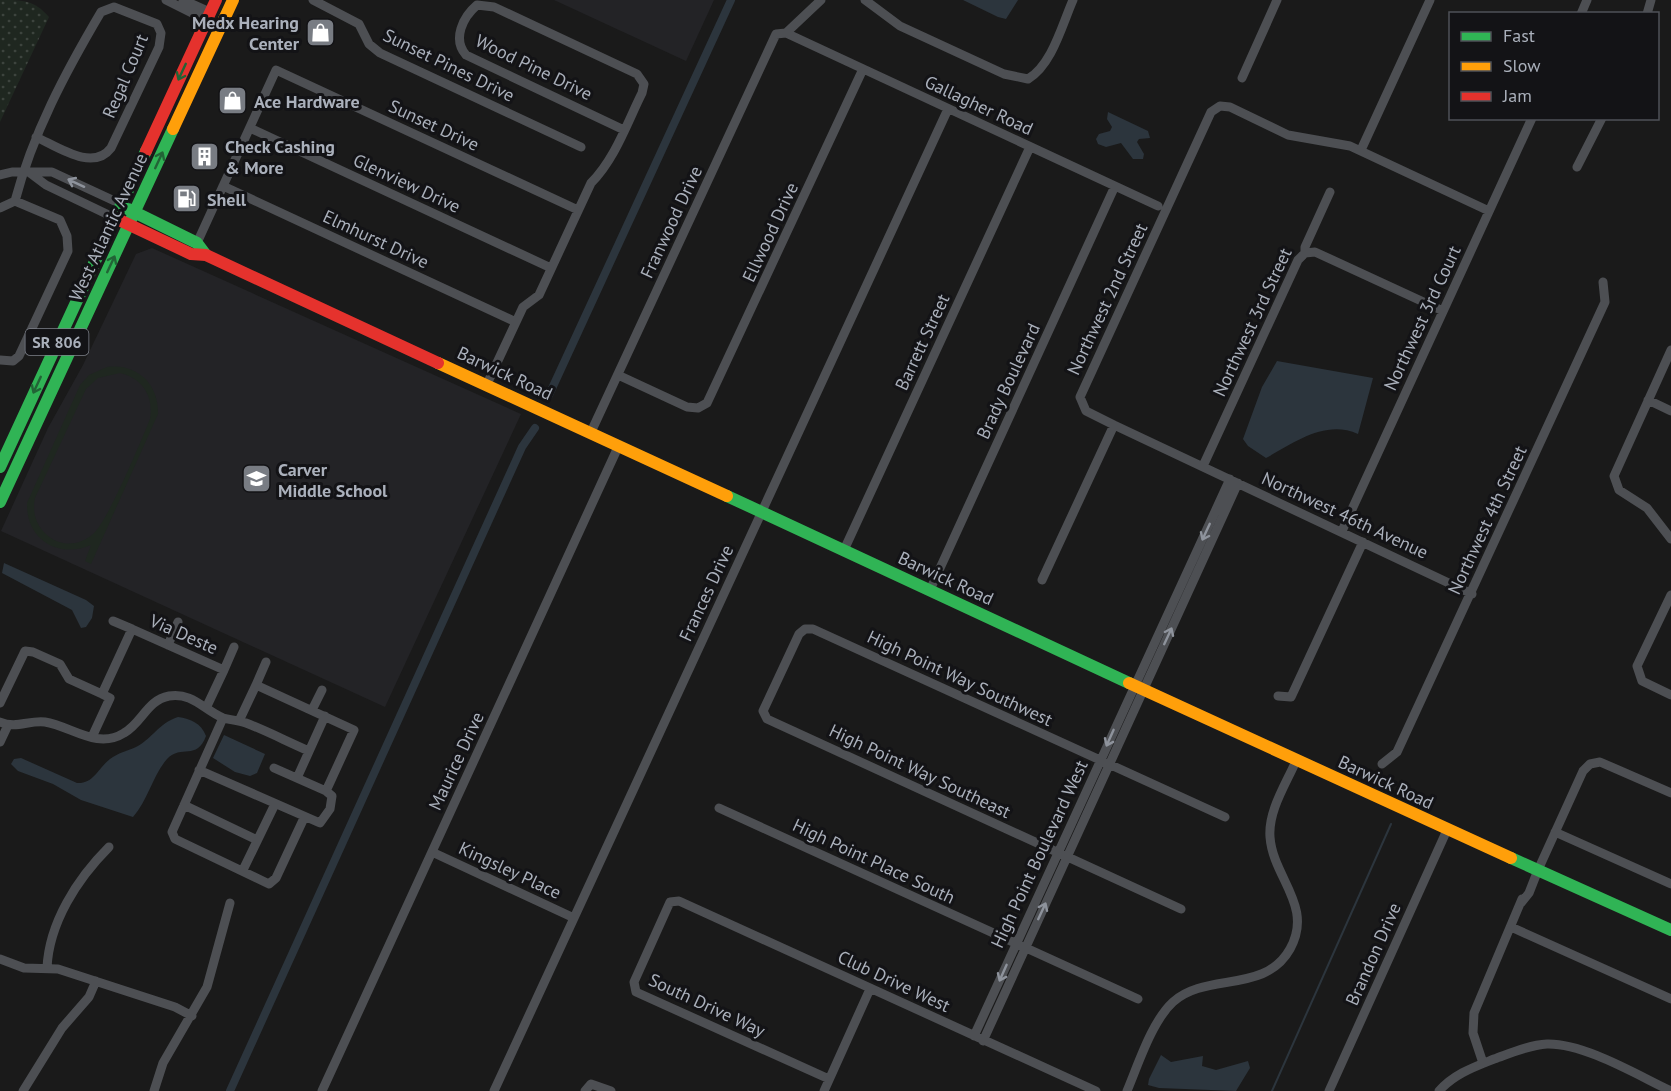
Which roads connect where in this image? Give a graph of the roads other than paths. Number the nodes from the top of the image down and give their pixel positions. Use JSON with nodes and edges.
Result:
{"nodes":[{"id":1,"x":166,"y":0,"type":"edge"},
{"id":2,"x":183,"y":0,"type":"edge"},
{"id":3,"x":216,"y":0,"type":"edge"},
{"id":4,"x":233,"y":0,"type":"edge"},
{"id":5,"x":313,"y":0,"type":"edge"},
{"id":6,"x":820,"y":0,"type":"edge"},
{"id":7,"x":865,"y":0,"type":"edge"},
{"id":8,"x":1073,"y":0,"type":"edge"},
{"id":9,"x":1277,"y":0,"type":"edge"},
{"id":10,"x":1430,"y":0,"type":"edge"},
{"id":11,"x":208,"y":16,"type":"junction"},
{"id":12,"x":786,"y":33,"type":"junction"},
{"id":13,"x":863,"y":69,"type":"junction"},
{"id":14,"x":1242,"y":78,"type":"dead end"},
{"id":15,"x":948,"y":109,"type":"junction"},
{"id":16,"x":1531,"y":120,"type":"edge"},
{"id":17,"x":1601,"y":120,"type":"edge"},
{"id":18,"x":250,"y":128,"type":"junction"},
{"id":19,"x":624,"y":130,"type":"junction"},
{"id":20,"x":36,"y":137,"type":"junction"},
{"id":21,"x":581,"y":147,"type":"dead end"},
{"id":22,"x":1030,"y":147,"type":"junction"},
{"id":23,"x":1361,"y":150,"type":"junction"},
{"id":24,"x":1577,"y":167,"type":"dead end"},
{"id":25,"x":26,"y":172,"type":"junction"},
{"id":26,"x":0,"y":175,"type":"edge"},
{"id":27,"x":223,"y":186,"type":"junction"},
{"id":28,"x":1115,"y":186,"type":"junction"},
{"id":29,"x":1330,"y":192,"type":"dead end"},
{"id":30,"x":15,"y":201,"type":"junction"},
{"id":31,"x":121,"y":204,"type":"junction"},
{"id":32,"x":0,"y":208,"type":"edge"},
{"id":33,"x":1162,"y":208,"type":"junction"},
{"id":34,"x":578,"y":210,"type":"junction"},
{"id":35,"x":1489,"y":212,"type":"junction"},
{"id":36,"x":115,"y":218,"type":"junction"},
{"id":37,"x":132,"y":219,"type":"junction"},
{"id":38,"x":196,"y":243,"type":"junction"},
{"id":39,"x":1305,"y":253,"type":"junction"},
{"id":40,"x":206,"y":255,"type":"junction"},
{"id":41,"x":551,"y":268,"type":"junction"},
{"id":42,"x":1603,"y":282,"type":"dead end"},
{"id":43,"x":1443,"y":311,"type":"junction"},
{"id":44,"x":516,"y":322,"type":"junction"},
{"id":45,"x":1671,"y":350,"type":"edge"},
{"id":46,"x":0,"y":360,"type":"edge"},
{"id":47,"x":618,"y":375,"type":"junction"},
{"id":48,"x":487,"y":384,"type":"junction"},
{"id":49,"x":1648,"y":400,"type":"junction"},
{"id":50,"x":1080,"y":402,"type":"joint"},
{"id":51,"x":1671,"y":411,"type":"edge"},
{"id":52,"x":1114,"y":425,"type":"junction"},
{"id":53,"x":591,"y":432,"type":"junction"},
{"id":54,"x":619,"y":445,"type":"junction"},
{"id":55,"x":0,"y":466,"type":"edge"},
{"id":56,"x":1203,"y":466,"type":"junction"},
{"id":57,"x":1234,"y":481,"type":"junction"},
{"id":58,"x":0,"y":502,"type":"edge"},
{"id":59,"x":761,"y":512,"type":"junction"},
{"id":60,"x":1342,"y":531,"type":"junction"},
{"id":61,"x":1671,"y":539,"type":"edge"},
{"id":62,"x":1363,"y":542,"type":"junction"},
{"id":63,"x":844,"y":550,"type":"junction"},
{"id":64,"x":1042,"y":580,"type":"dead end"},
{"id":65,"x":930,"y":590,"type":"junction"},
{"id":66,"x":1472,"y":594,"type":"junction"},
{"id":67,"x":1671,"y":595,"type":"edge"},
{"id":68,"x":113,"y":621,"type":"dead end"},
{"id":69,"x":178,"y":622,"type":"dead end"},
{"id":70,"x":132,"y":629,"type":"junction"},
{"id":71,"x":168,"y":645,"type":"junction"},
{"id":72,"x":234,"y":647,"type":"dead end"},
{"id":73,"x":266,"y":662,"type":"dead end"},
{"id":74,"x":224,"y":670,"type":"junction"},
{"id":75,"x":256,"y":685,"type":"junction"},
{"id":76,"x":1139,"y":687,"type":"junction"},
{"id":77,"x":322,"y":690,"type":"dead end"},
{"id":78,"x":102,"y":694,"type":"junction"},
{"id":79,"x":1671,"y":695,"type":"edge"},
{"id":80,"x":1278,"y":696,"type":"dead end"},
{"id":81,"x":0,"y":704,"type":"edge"},
{"id":82,"x":207,"y":706,"type":"junction"},
{"id":83,"x":312,"y":710,"type":"junction"},
{"id":84,"x":325,"y":716,"type":"junction"},
{"id":85,"x":223,"y":718,"type":"junction"},
{"id":86,"x":767,"y":719,"type":"joint"},
{"id":87,"x":239,"y":721,"type":"junction"},
{"id":88,"x":4,"y":724,"type":"edge"},
{"id":89,"x":92,"y":737,"type":"junction"},
{"id":90,"x":0,"y":742,"type":"edge"},
{"id":91,"x":309,"y":751,"type":"junction"},
{"id":92,"x":1296,"y":760,"type":"junction"},
{"id":93,"x":1105,"y":762,"type":"junction"},
{"id":94,"x":1382,"y":764,"type":"dead end"},
{"id":95,"x":274,"y":768,"type":"dead end"},
{"id":96,"x":200,"y":770,"type":"junction"},
{"id":97,"x":297,"y":778,"type":"junction"},
{"id":98,"x":326,"y":791,"type":"junction"},
{"id":99,"x":1671,"y":793,"type":"edge"},
{"id":100,"x":275,"y":804,"type":"junction"},
{"id":101,"x":184,"y":805,"type":"junction"},
{"id":102,"x":719,"y":808,"type":"dead end"},
{"id":103,"x":1225,"y":817,"type":"dead end"},
{"id":104,"x":304,"y":818,"type":"junction"},
{"id":105,"x":1448,"y":830,"type":"junction"},
{"id":106,"x":1555,"y":832,"type":"junction"},
{"id":107,"x":257,"y":840,"type":"junction"},
{"id":108,"x":109,"y":848,"type":"dead end"},
{"id":109,"x":432,"y":852,"type":"junction"},
{"id":110,"x":1062,"y":855,"type":"junction"},
{"id":111,"x":243,"y":870,"type":"junction"},
{"id":112,"x":1538,"y":870,"type":"junction"},
{"id":113,"x":1671,"y":884,"type":"edge"},
{"id":114,"x":679,"y":901,"type":"joint"},
{"id":115,"x":230,"y":903,"type":"dead end"},
{"id":116,"x":1180,"y":909,"type":"dead end"},
{"id":117,"x":574,"y":918,"type":"junction"},
{"id":118,"x":1511,"y":927,"type":"junction"},
{"id":119,"x":1671,"y":930,"type":"edge"},
{"id":120,"x":1021,"y":946,"type":"junction"},
{"id":121,"x":0,"y":959,"type":"edge"},
{"id":122,"x":47,"y":968,"type":"junction"},
{"id":123,"x":96,"y":981,"type":"junction"},
{"id":124,"x":870,"y":989,"type":"junction"},
{"id":125,"x":1138,"y":999,"type":"dead end"},
{"id":126,"x":1671,"y":999,"type":"edge"},
{"id":127,"x":192,"y":1016,"type":"junction"},
{"id":128,"x":979,"y":1039,"type":"junction"},
{"id":129,"x":1483,"y":1063,"type":"junction"},
{"id":130,"x":830,"y":1079,"type":"junction"},
{"id":131,"x":23,"y":1091,"type":"edge"},
{"id":132,"x":154,"y":1091,"type":"edge"},
{"id":133,"x":322,"y":1091,"type":"edge"},
{"id":134,"x":494,"y":1091,"type":"edge"},
{"id":135,"x":585,"y":1091,"type":"edge"},
{"id":136,"x":611,"y":1091,"type":"edge"},
{"id":137,"x":824,"y":1091,"type":"edge"},
{"id":138,"x":1096,"y":1091,"type":"edge"},
{"id":139,"x":1127,"y":1091,"type":"edge"},
{"id":140,"x":1329,"y":1091,"type":"edge"},
{"id":141,"x":1439,"y":1091,"type":"edge"},
{"id":142,"x":1671,"y":1091,"type":"edge"}],
"edges":[{"from":1,"to":11,"type":"street"},
{"from":2,"to":11,"type":"street"},
{"from":3,"to":11,"type":"street","name":"West Atlantic Avenue","number":"SR 806"},
{"from":37,"to":4,"type":"street","name":"West Atlantic Avenue","number":"SR 806","one_way":true},
{"from":5,"to":21,"type":"street","name":"Sunset Pines Drive"},
{"from":6,"to":12,"type":"street"},
{"from":7,"to":8,"type":"street"},
{"from":9,"to":14,"type":"street"},
{"from":10,"to":23,"type":"street"},
{"from":11,"to":31,"type":"street","name":"West Atlantic Avenue","number":"SR 806","one_way":true},
{"from":12,"to":13,"type":"street","name":"Gallagher Road"},
{"from":12,"to":47,"type":"street","name":"Franwood Drive"},
{"from":13,"to":15,"type":"street","name":"Gallagher Road"},
{"from":13,"to":47,"type":"street","name":"Ellwood Drive"},
{"from":15,"to":22,"type":"street","name":"Gallagher Road"},
{"from":15,"to":59,"type":"street","name":"Frances Drive"},
{"from":16,"to":35,"type":"street","name":"Northwest 3rd Court"},
{"from":17,"to":24,"type":"street"},
{"from":18,"to":27,"type":"street"},
{"from":18,"to":34,"type":"street","name":"Sunset Drive"},
{"from":18,"to":41,"type":"street","name":"Glenview Drive"},
{"from":19,"to":19,"type":"street","name":"Wood Pine Drive"},
{"from":19,"to":34,"type":"street","name":"Wood Pine Drive"},
{"from":20,"to":20,"type":"street","name":"Regal Court"},
{"from":20,"to":25,"type":"street","name":"Regal Court"},
{"from":22,"to":28,"type":"street","name":"Gallagher Road"},
{"from":22,"to":63,"type":"street","name":"Barrett Street"},
{"from":23,"to":33,"type":"street","name":"Northwest 2nd Street"},
{"from":23,"to":35,"type":"street"},
{"from":25,"to":26,"type":"street"},
{"from":25,"to":30,"type":"street","name":"Regal Court"},
{"from":31,"to":25,"type":"street","one_way":true},
{"from":25,"to":36,"type":"street"},
{"from":27,"to":38,"type":"street"},
{"from":27,"to":44,"type":"street","name":"Elmhurst Drive"},
{"from":28,"to":33,"type":"street","name":"Gallagher Road"},
{"from":28,"to":65,"type":"street","name":"Brady Boulevard"},
{"from":29,"to":39,"type":"street","name":"Northwest 3rd Street"},
{"from":30,"to":32,"type":"street"},
{"from":30,"to":46,"type":"street"},
{"from":31,"to":36,"type":"street","name":"West Atlantic Avenue","number":"SR 806"},
{"from":31,"to":37,"type":"street","name":"Barwick Road"},
{"from":33,"to":50,"type":"street","name":"Northwest 2nd Street"},
{"from":34,"to":41,"type":"street","name":"Wood Pine Drive"},
{"from":35,"to":43,"type":"street","name":"Northwest 3rd Court"},
{"from":36,"to":37,"type":"street","name":"Barwick Road"},
{"from":36,"to":55,"type":"street","name":"West Atlantic Avenue","number":"SR 806","one_way":true},
{"from":37,"to":38,"type":"street","name":"Barwick Road"},
{"from":37,"to":40,"type":"street","name":"Barwick Road"},
{"from":58,"to":37,"type":"street","name":"West Atlantic Avenue","number":"SR 806","one_way":true},
{"from":38,"to":40,"type":"street","name":"Barwick Road"},
{"from":39,"to":43,"type":"street"},
{"from":39,"to":56,"type":"street","name":"Northwest 3rd Street"},
{"from":40,"to":48,"type":"street","name":"Barwick Road"},
{"from":41,"to":44,"type":"street","name":"Wood Pine Drive"},
{"from":42,"to":66,"type":"street","name":"Northwest 4th Street"},
{"from":43,"to":60,"type":"street","name":"Northwest 3rd Court"},
{"from":44,"to":48,"type":"street","name":"Wood Pine Drive"},
{"from":45,"to":49,"type":"street"},
{"from":47,"to":53,"type":"street","name":"Franwood Drive"},
{"from":48,"to":53,"type":"street","name":"Barwick Road"},
{"from":49,"to":51,"type":"street"},
{"from":49,"to":61,"type":"street"},
{"from":50,"to":52,"type":"street","name":"Northwest 46th Avenue"},
{"from":52,"to":56,"type":"street","name":"Northwest 46th Avenue"},
{"from":52,"to":64,"type":"street"},
{"from":53,"to":54,"type":"street","name":"Barwick Road"},
{"from":54,"to":59,"type":"street","name":"Barwick Road"},
{"from":54,"to":109,"type":"street","name":"Maurice Drive"},
{"from":56,"to":57,"type":"street","name":"Northwest 46th Avenue"},
{"from":57,"to":60,"type":"street","name":"Northwest 46th Avenue"},
{"from":57,"to":76,"type":"street"},
{"from":59,"to":63,"type":"street","name":"Barwick Road"},
{"from":59,"to":117,"type":"street","name":"Frances Drive"},
{"from":60,"to":62,"type":"street","name":"Northwest 46th Avenue"},
{"from":62,"to":66,"type":"street","name":"Northwest 46th Avenue"},
{"from":62,"to":80,"type":"street"},
{"from":63,"to":65,"type":"street","name":"Barwick Road"},
{"from":65,"to":76,"type":"street","name":"Barwick Road"},
{"from":66,"to":94,"type":"street","name":"Northwest 4th Street"},
{"from":67,"to":79,"type":"street"},
{"from":68,"to":70,"type":"street"},
{"from":69,"to":71,"type":"street"},
{"from":70,"to":71,"type":"street","name":"Via Deste"},
{"from":70,"to":78,"type":"street","name":"Via Deste"},
{"from":71,"to":74,"type":"street","name":"Via Deste"},
{"from":72,"to":74,"type":"street"},
{"from":73,"to":75,"type":"street"},
{"from":74,"to":82,"type":"street","name":"Via Deste"},
{"from":75,"to":83,"type":"street"},
{"from":75,"to":87,"type":"street"},
{"from":76,"to":92,"type":"street","name":"Barwick Road"},
{"from":76,"to":93,"type":"street","name":"High Point Boulevard West"},
{"from":77,"to":83,"type":"street"},
{"from":78,"to":81,"type":"street"},
{"from":78,"to":89,"type":"street"},
{"from":82,"to":85,"type":"street"},
{"from":82,"to":89,"type":"street"},
{"from":83,"to":84,"type":"street"},
{"from":84,"to":91,"type":"street"},
{"from":84,"to":98,"type":"street"},
{"from":85,"to":87,"type":"street"},
{"from":85,"to":96,"type":"street"},
{"from":86,"to":93,"type":"street","name":"High Point Way Southwest"},
{"from":86,"to":110,"type":"street","name":"High Point Way Southeast"},
{"from":87,"to":91,"type":"street"},
{"from":88,"to":89,"type":"street"},
{"from":88,"to":90,"type":"street"},
{"from":91,"to":97,"type":"street"},
{"from":92,"to":105,"type":"street","name":"Barwick Road"},
{"from":92,"to":139,"type":"street"},
{"from":93,"to":103,"type":"street","name":"High Point Way Southwest"},
{"from":93,"to":110,"type":"street","name":"High Point Boulevard West"},
{"from":95,"to":97,"type":"street"},
{"from":96,"to":100,"type":"street"},
{"from":96,"to":101,"type":"street"},
{"from":97,"to":98,"type":"street"},
{"from":98,"to":104,"type":"street"},
{"from":99,"to":106,"type":"street"},
{"from":100,"to":104,"type":"street"},
{"from":100,"to":107,"type":"street"},
{"from":101,"to":107,"type":"street"},
{"from":101,"to":111,"type":"street"},
{"from":102,"to":120,"type":"street","name":"High Point Place South"},
{"from":104,"to":111,"type":"street"},
{"from":105,"to":112,"type":"street","name":"Barwick Road"},
{"from":105,"to":140,"type":"street","name":"Brandon Drive"},
{"from":106,"to":112,"type":"street"},
{"from":106,"to":113,"type":"street"},
{"from":107,"to":111,"type":"street"},
{"from":108,"to":122,"type":"street"},
{"from":109,"to":117,"type":"street","name":"Kingsley Place"},
{"from":109,"to":133,"type":"street","name":"Maurice Drive"},
{"from":110,"to":116,"type":"street","name":"High Point Way Southeast"},
{"from":110,"to":120,"type":"street","name":"High Point Boulevard West"},
{"from":112,"to":118,"type":"street"},
{"from":112,"to":119,"type":"street","name":"Barwick Road"},
{"from":114,"to":124,"type":"street","name":"Club Drive West"},
{"from":114,"to":130,"type":"street","name":"South Drive Way"},
{"from":115,"to":127,"type":"street"},
{"from":117,"to":134,"type":"street","name":"Frances Drive"},
{"from":118,"to":126,"type":"street"},
{"from":118,"to":129,"type":"street"},
{"from":120,"to":125,"type":"street","name":"High Point Place South"},
{"from":120,"to":128,"type":"street","name":"High Point Boulevard West"},
{"from":121,"to":122,"type":"street"},
{"from":122,"to":123,"type":"street"},
{"from":123,"to":127,"type":"street"},
{"from":123,"to":131,"type":"street"},
{"from":124,"to":128,"type":"street","name":"Club Drive West"},
{"from":124,"to":130,"type":"street"},
{"from":127,"to":132,"type":"street"},
{"from":128,"to":138,"type":"street","name":"Club Drive West"},
{"from":129,"to":141,"type":"street"},
{"from":129,"to":142,"type":"street"},
{"from":130,"to":137,"type":"street"},
{"from":135,"to":136,"type":"street"}]}
